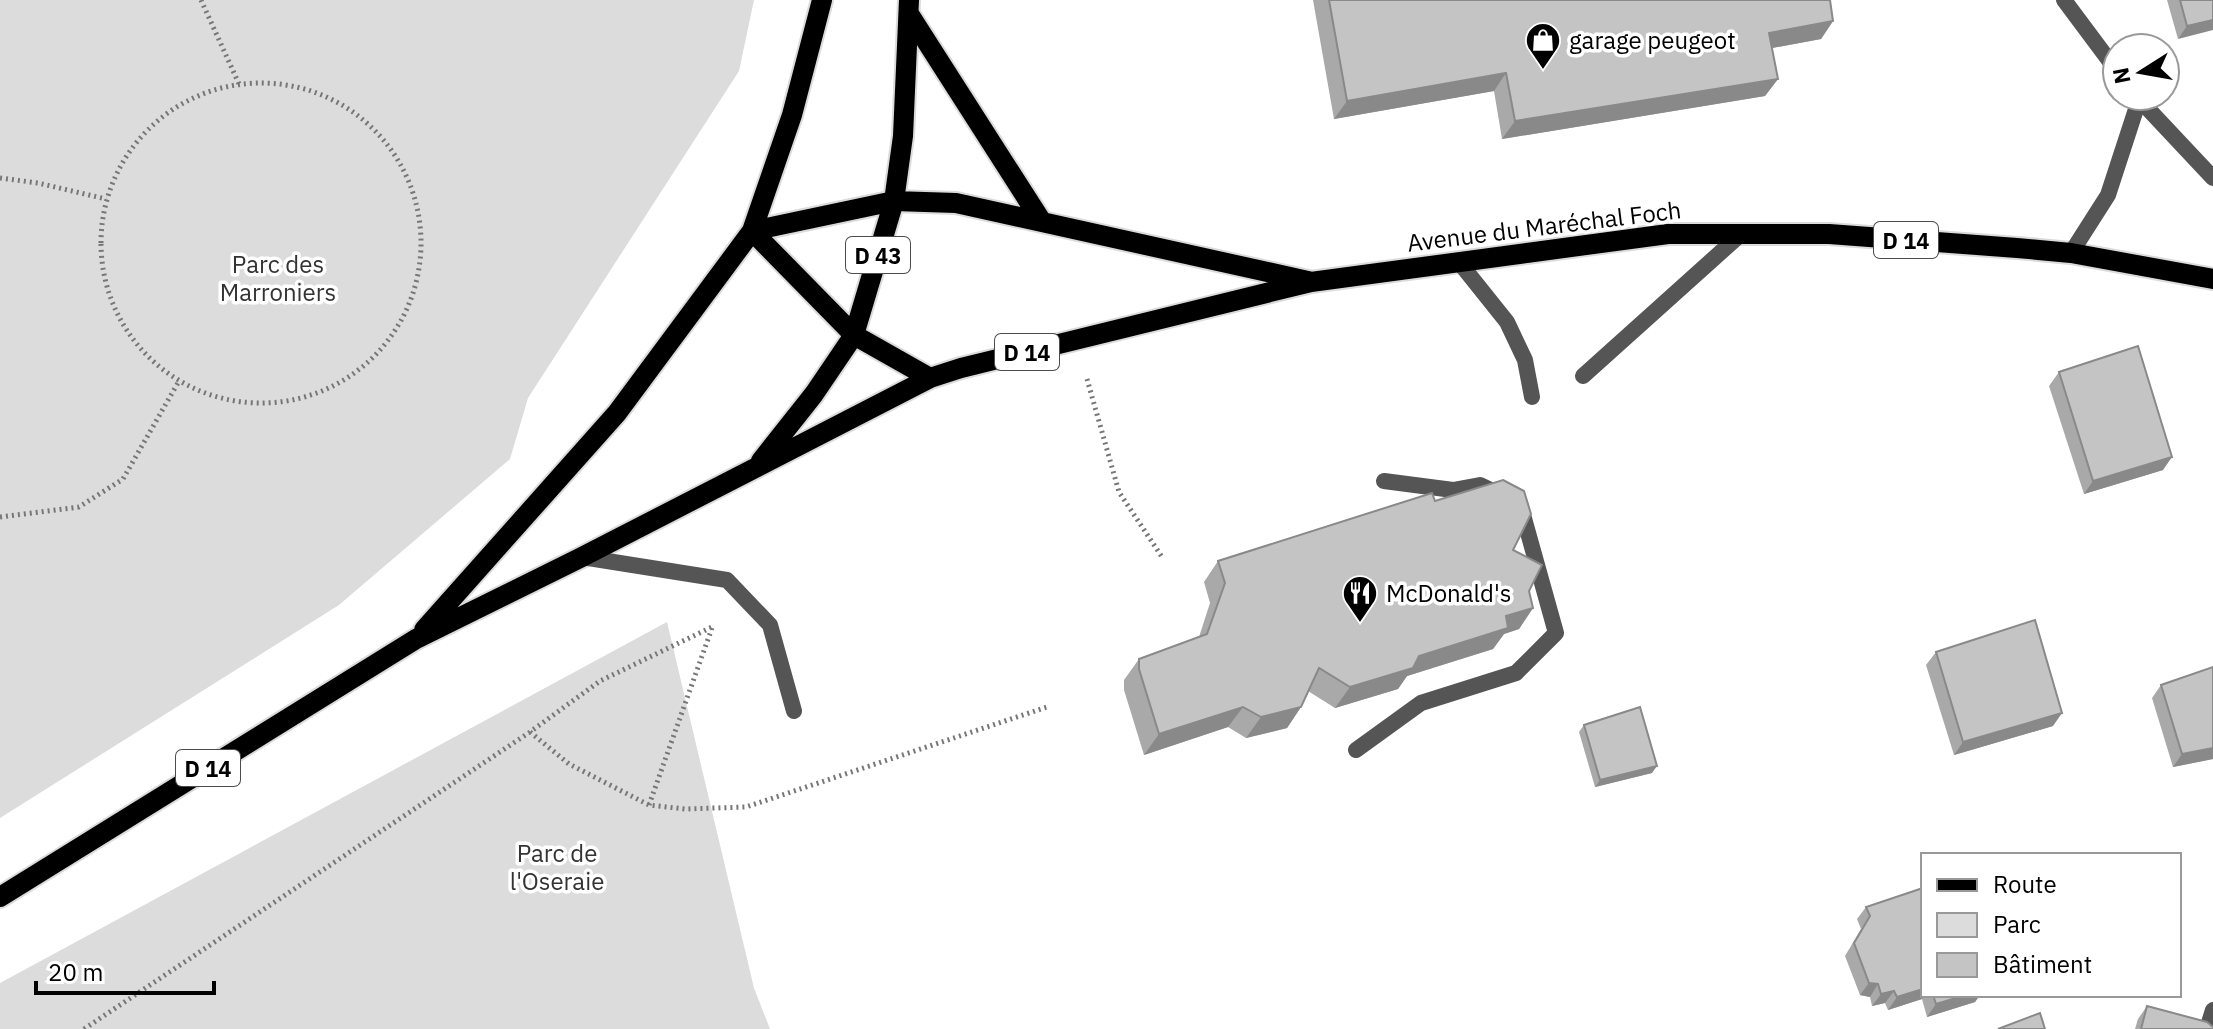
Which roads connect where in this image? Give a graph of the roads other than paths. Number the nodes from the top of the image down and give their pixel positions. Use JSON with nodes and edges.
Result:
{"nodes":[{"id":1,"x":822,"y":0,"type":"edge"},
{"id":2,"x":2064,"y":0,"type":"edge"},
{"id":3,"x":909,"y":7,"type":"edge"},
{"id":4,"x":2101,"y":50,"type":"edge"},
{"id":5,"x":2133,"y":112,"type":"edge"},
{"id":6,"x":2150,"y":112,"type":"edge"},
{"id":7,"x":2213,"y":178,"type":"edge"},
{"id":8,"x":894,"y":201,"type":"junction"},
{"id":9,"x":1042,"y":222,"type":"junction"},
{"id":10,"x":752,"y":231,"type":"junction"},
{"id":11,"x":1741,"y":234,"type":"junction"},
{"id":12,"x":2071,"y":253,"type":"junction"},
{"id":13,"x":1459,"y":262,"type":"junction"},
{"id":14,"x":2213,"y":279,"type":"edge"},
{"id":15,"x":1311,"y":282,"type":"junction"},
{"id":16,"x":854,"y":335,"type":"junction"},
{"id":17,"x":1583,"y":376,"type":"dead end"},
{"id":18,"x":930,"y":378,"type":"junction"},
{"id":19,"x":1532,"y":397,"type":"dead end"},
{"id":20,"x":758,"y":465,"type":"junction"},
{"id":21,"x":1384,"y":481,"type":"dead end"},
{"id":22,"x":582,"y":557,"type":"junction"},
{"id":23,"x":416,"y":639,"type":"junction"},
{"id":24,"x":794,"y":711,"type":"dead end"},
{"id":25,"x":1356,"y":750,"type":"dead end"},
{"id":26,"x":0,"y":897,"type":"edge"},
{"id":27,"x":2213,"y":1010,"type":"edge"},
{"id":28,"x":2207,"y":1029,"type":"edge"}],
"edges":[{"from":1,"to":10,"type":"main road"},
{"from":2,"to":4,"type":"street"},
{"from":3,"to":8,"type":"main road","number":"D 43"},
{"from":3,"to":9,"type":"main road"},
{"from":5,"to":12,"type":"street"},
{"from":6,"to":7,"type":"street"},
{"from":8,"to":9,"type":"main road","number":"D 14"},
{"from":8,"to":10,"type":"main road","number":"D 14"},
{"from":8,"to":16,"type":"main road","number":"D 43"},
{"from":9,"to":15,"type":"main road","number":"D 14"},
{"from":10,"to":16,"type":"main road"},
{"from":10,"to":23,"type":"main road","number":"D 14"},
{"from":11,"to":12,"type":"main road","name":"Avenue du Maréchal Foch","number":"D 14"},
{"from":11,"to":13,"type":"main road","name":"Avenue du Maréchal Foch","number":"D 14"},
{"from":11,"to":17,"type":"street"},
{"from":12,"to":14,"type":"main road","name":"Avenue du Maréchal Foch","number":"D 14"},
{"from":13,"to":15,"type":"main road","name":"Avenue du Maréchal Foch","number":"D 14"},
{"from":13,"to":19,"type":"street"},
{"from":15,"to":18,"type":"main road","number":"D 14"},
{"from":16,"to":18,"type":"main road"},
{"from":16,"to":20,"type":"main road","number":"D 43"},
{"from":18,"to":20,"type":"main road","number":"D 14"},
{"from":20,"to":22,"type":"main road","number":"D 14"},
{"from":21,"to":25,"type":"street"},
{"from":22,"to":23,"type":"main road","number":"D 14"},
{"from":22,"to":24,"type":"street"},
{"from":23,"to":26,"type":"main road","number":"D 14"},
{"from":27,"to":28,"type":"street"}]}
